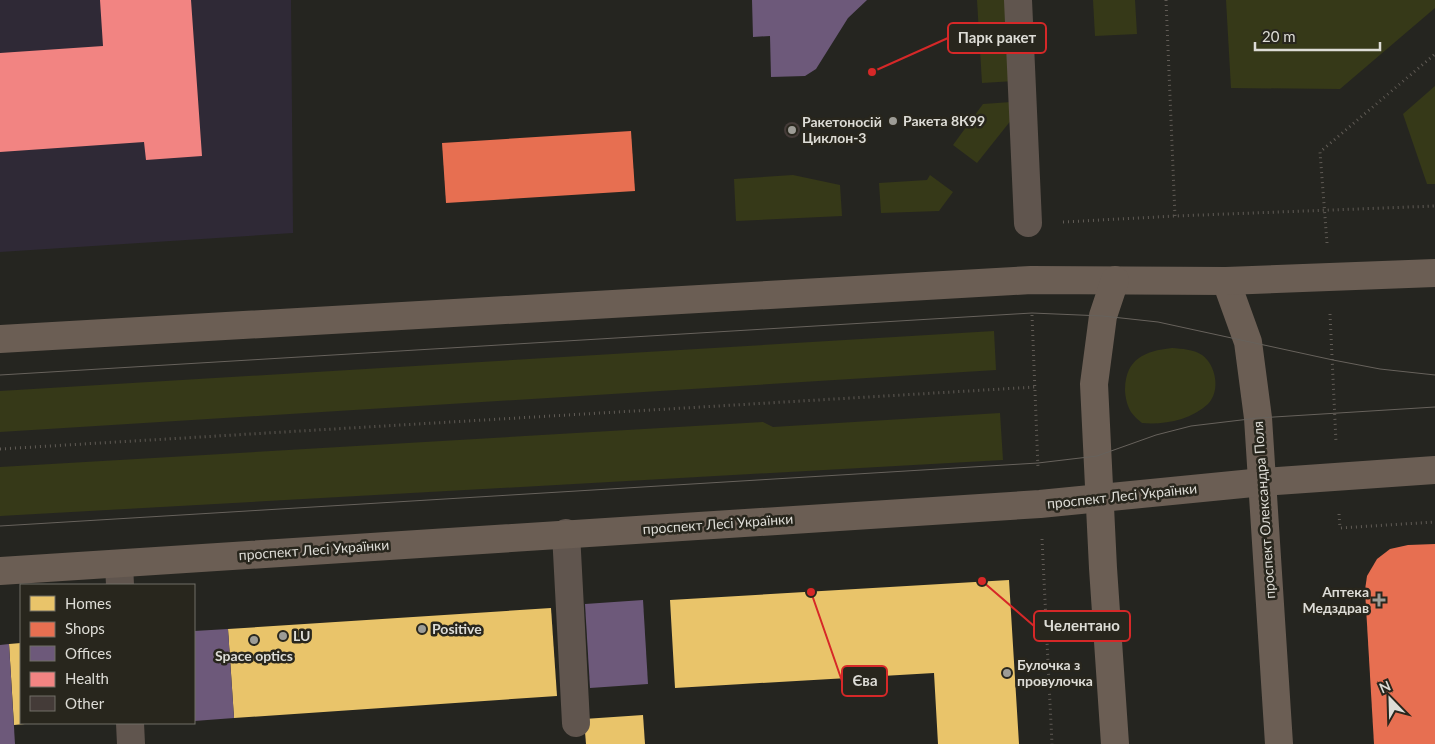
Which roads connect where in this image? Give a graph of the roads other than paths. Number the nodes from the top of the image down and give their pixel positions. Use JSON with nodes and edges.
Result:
{"nodes":[{"id":1,"x":1018,"y":0,"type":"edge"},
{"id":2,"x":1028,"y":224,"type":"road end"},
{"id":3,"x":1435,"y":272,"type":"edge"},
{"id":4,"x":1115,"y":280,"type":"junction"},
{"id":5,"x":1226,"y":281,"type":"junction"},
{"id":6,"x":0,"y":339,"type":"edge"},
{"id":7,"x":1435,"y":470,"type":"edge"},
{"id":8,"x":1263,"y":482,"type":"junction"},
{"id":9,"x":1100,"y":498,"type":"junction"},
{"id":10,"x":566,"y":533,"type":"junction"},
{"id":11,"x":0,"y":571,"type":"edge"},
{"id":12,"x":119,"y":574,"type":"edge"},
{"id":13,"x":576,"y":723,"type":"dead end"},
{"id":14,"x":130,"y":724,"type":"edge"},
{"id":15,"x":131,"y":744,"type":"edge"},
{"id":16,"x":1115,"y":744,"type":"edge"},
{"id":17,"x":1280,"y":744,"type":"edge"}],
"edges":[{"from":1,"to":2,"type":"street"},
{"from":3,"to":5,"type":"main road"},
{"from":4,"to":5,"type":"main road"},
{"from":4,"to":6,"type":"main road"},
{"from":4,"to":9,"type":"main road"},
{"from":5,"to":8,"type":"main road","name":"проспект Олександра Поля"},
{"from":7,"to":8,"type":"main road","name":"проспект Лесі Українки"},
{"from":8,"to":9,"type":"main road","name":"проспект Лесі Українки"},
{"from":8,"to":17,"type":"main road","name":"проспект Олександра Поля"},
{"from":9,"to":10,"type":"main road","name":"проспект Лесі Українки"},
{"from":9,"to":16,"type":"main road"},
{"from":10,"to":12,"type":"main road","name":"проспект Лесі Українки"},
{"from":10,"to":13,"type":"street"},
{"from":11,"to":12,"type":"main road","name":"проспект Лесі Українки"},
{"from":14,"to":15,"type":"street"}]}
